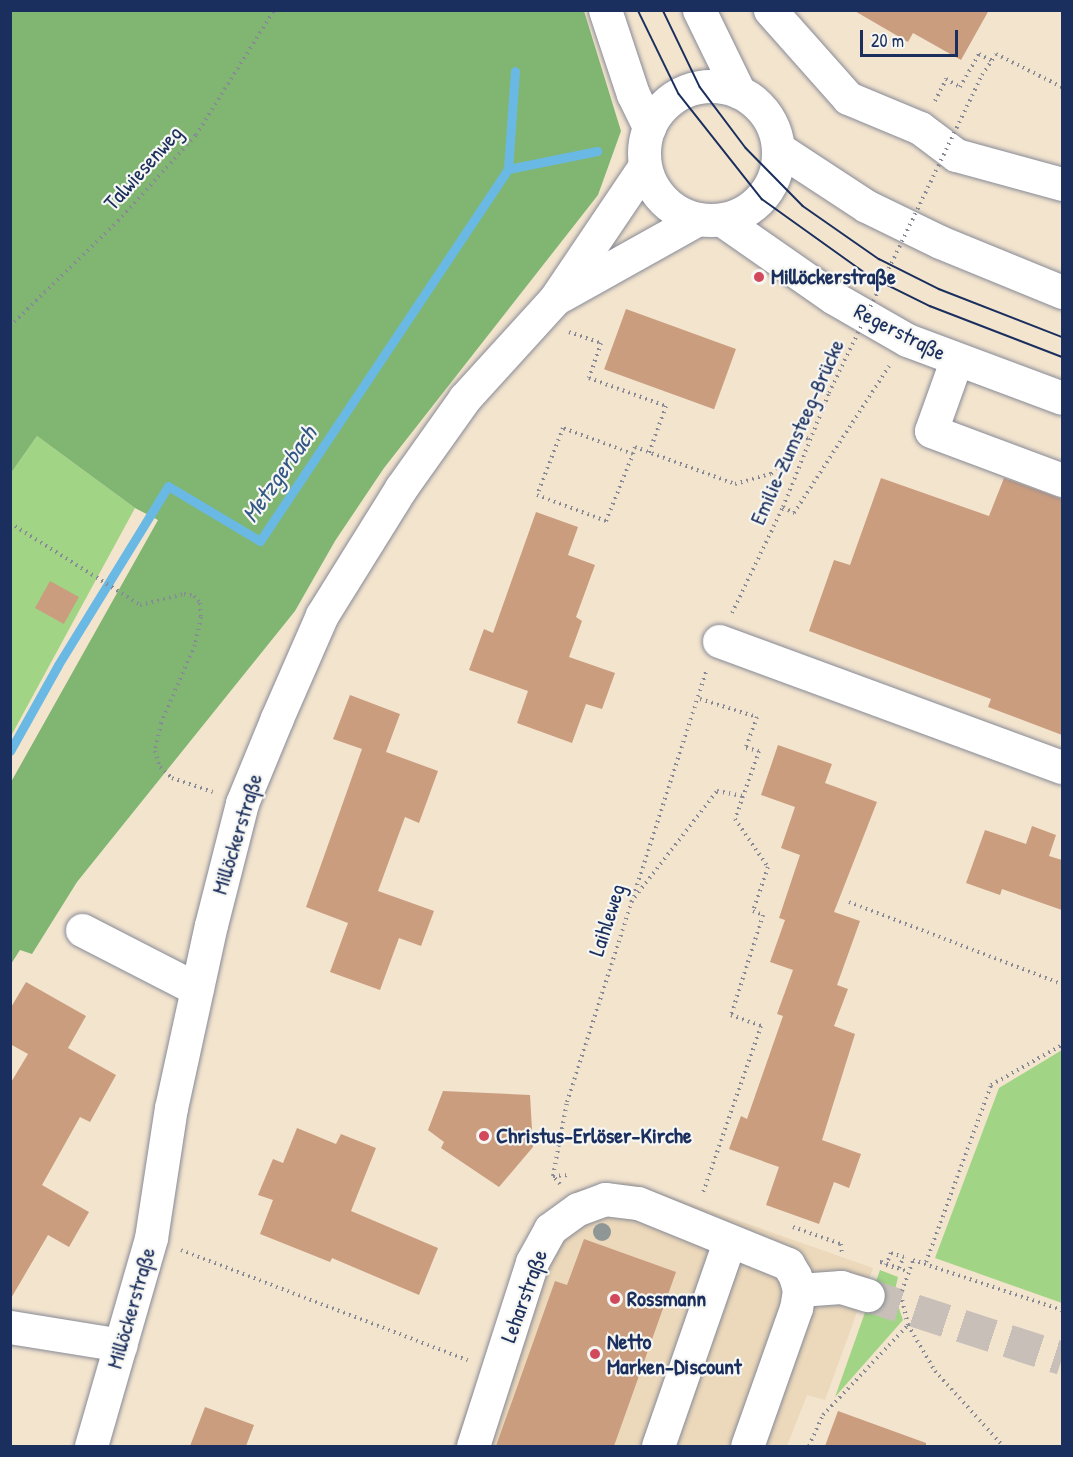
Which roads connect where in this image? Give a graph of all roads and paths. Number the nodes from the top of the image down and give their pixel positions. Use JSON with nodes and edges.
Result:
{"nodes":[{"id":1,"x":274,"y":10,"type":"edge"},
{"id":2,"x":605,"y":10,"type":"edge"},
{"id":3,"x":699,"y":10,"type":"edge"},
{"id":4,"x":770,"y":10,"type":"edge"},
{"id":5,"x":992,"y":61,"type":"junction"},
{"id":6,"x":1062,"y":87,"type":"edge"},
{"id":7,"x":739,"y":92,"type":"junction"},
{"id":8,"x":649,"y":127,"type":"junction"},
{"id":9,"x":920,"y":128,"type":"junction"},
{"id":10,"x":779,"y":149,"type":"junction"},
{"id":11,"x":644,"y":166,"type":"junction"},
{"id":12,"x":1062,"y":184,"type":"edge"},
{"id":13,"x":709,"y":220,"type":"junction"},
{"id":14,"x":1062,"y":292,"type":"edge"},
{"id":15,"x":545,"y":309,"type":"junction"},
{"id":16,"x":10,"y":326,"type":"edge"},
{"id":17,"x":956,"y":361,"type":"junction"},
{"id":18,"x":889,"y":365,"type":"dead end"},
{"id":19,"x":1062,"y":398,"type":"edge"},
{"id":20,"x":811,"y":440,"type":"junction"},
{"id":21,"x":649,"y":453,"type":"junction"},
{"id":22,"x":633,"y":454,"type":"junction"},
{"id":23,"x":1062,"y":480,"type":"edge"},
{"id":24,"x":783,"y":507,"type":"junction"},
{"id":25,"x":10,"y":523,"type":"edge"},
{"id":26,"x":719,"y":640,"type":"junction"},
{"id":27,"x":700,"y":699,"type":"junction"},
{"id":28,"x":1062,"y":767,"type":"edge"},
{"id":29,"x":743,"y":796,"type":"junction"},
{"id":30,"x":242,"y":802,"type":"junction"},
{"id":31,"x":849,"y":902,"type":"dead end"},
{"id":32,"x":627,"y":907,"type":"junction"},
{"id":33,"x":82,"y":930,"type":"dead end"},
{"id":34,"x":1062,"y":984,"type":"edge"},
{"id":35,"x":197,"y":989,"type":"junction"},
{"id":36,"x":1062,"y":1045,"type":"edge"},
{"id":37,"x":702,"y":1197,"type":"dead end"},
{"id":38,"x":578,"y":1209,"type":"junction"},
{"id":39,"x":151,"y":1238,"type":"junction"},
{"id":40,"x":729,"y":1242,"type":"junction"},
{"id":41,"x":881,"y":1262,"type":"dead end"},
{"id":42,"x":926,"y":1262,"type":"junction"},
{"id":43,"x":907,"y":1272,"type":"junction"},
{"id":44,"x":799,"y":1290,"type":"junction"},
{"id":45,"x":868,"y":1294,"type":"tunnel mouth"},
{"id":46,"x":1062,"y":1310,"type":"edge"},
{"id":47,"x":908,"y":1325,"type":"junction"},
{"id":48,"x":10,"y":1327,"type":"edge"},
{"id":49,"x":121,"y":1345,"type":"junction"},
{"id":50,"x":497,"y":1371,"type":"junction"},
{"id":51,"x":91,"y":1446,"type":"edge"},
{"id":52,"x":473,"y":1446,"type":"edge"},
{"id":53,"x":658,"y":1446,"type":"edge"},
{"id":54,"x":747,"y":1446,"type":"edge"},
{"id":55,"x":809,"y":1446,"type":"edge"},
{"id":56,"x":1003,"y":1446,"type":"edge"}],
"edges":[{"from":1,"to":16,"type":"path","name":"Talwiesenweg"},
{"from":2,"to":8,"type":"street"},
{"from":3,"to":7,"type":"street"},
{"from":4,"to":9,"type":"street"},
{"from":5,"to":6,"type":"path"},
{"from":5,"to":9,"type":"path"},
{"from":5,"to":20,"type":"path","name":"Emilie-Zumsteeg-Brücke","bridge":true},
{"from":7,"to":8,"type":"street"},
{"from":7,"to":10,"type":"street"},
{"from":8,"to":11,"type":"street"},
{"from":9,"to":12,"type":"street"},
{"from":10,"to":13,"type":"street"},
{"from":10,"to":14,"type":"street"},
{"from":11,"to":13,"type":"street","name":"Regerstraße"},
{"from":11,"to":15,"type":"street","name":"Millöckerstraße"},
{"from":13,"to":15,"type":"street","name":"Millöckerstraße"},
{"from":13,"to":17,"type":"street","name":"Regerstraße"},
{"from":15,"to":21,"type":"path"},
{"from":15,"to":30,"type":"street","name":"Millöckerstraße"},
{"from":17,"to":19,"type":"street","name":"Regerstraße"},
{"from":17,"to":23,"type":"street"},
{"from":18,"to":24,"type":"path"},
{"from":20,"to":21,"type":"path"},
{"from":20,"to":24,"type":"path","name":"Emilie-Zumsteeg-Brücke"},
{"from":21,"to":22,"type":"path"},
{"from":22,"to":22,"type":"path"},
{"from":24,"to":26,"type":"path","name":"Emilie-Zumsteeg-Brücke"},
{"from":25,"to":30,"type":"path"},
{"from":26,"to":27,"type":"path","name":"Laihleweg"},
{"from":26,"to":28,"type":"street"},
{"from":27,"to":29,"type":"path"},
{"from":27,"to":32,"type":"path","name":"Laihleweg"},
{"from":29,"to":32,"type":"path"},
{"from":29,"to":37,"type":"path"},
{"from":30,"to":35,"type":"street","name":"Millöckerstraße"},
{"from":31,"to":34,"type":"path"},
{"from":32,"to":38,"type":"path","name":"Laihleweg"},
{"from":33,"to":35,"type":"street"},
{"from":35,"to":39,"type":"street","name":"Millöckerstraße"},
{"from":36,"to":42,"type":"path"},
{"from":38,"to":40,"type":"street","name":"Leharstraße"},
{"from":38,"to":50,"type":"street","name":"Leharstraße"},
{"from":39,"to":49,"type":"street","name":"Millöckerstraße"},
{"from":39,"to":50,"type":"path"},
{"from":40,"to":44,"type":"street","name":"Leharstraße"},
{"from":40,"to":53,"type":"street"},
{"from":41,"to":43,"type":"path"},
{"from":42,"to":43,"type":"path"},
{"from":42,"to":46,"type":"path"},
{"from":43,"to":47,"type":"path"},
{"from":44,"to":45,"type":"street"},
{"from":44,"to":54,"type":"street"},
{"from":47,"to":55,"type":"path"},
{"from":47,"to":56,"type":"path"},
{"from":48,"to":49,"type":"street"},
{"from":49,"to":51,"type":"street","name":"Millöckerstraße"},
{"from":50,"to":52,"type":"street","name":"Leharstraße"}]}
